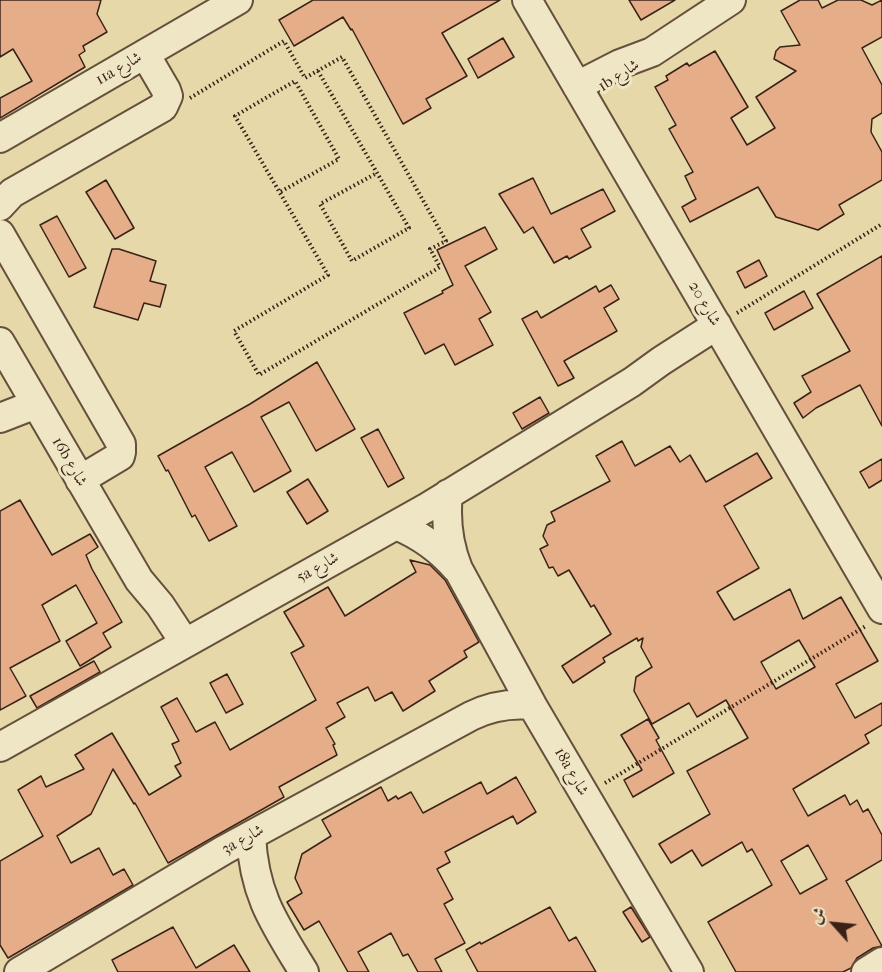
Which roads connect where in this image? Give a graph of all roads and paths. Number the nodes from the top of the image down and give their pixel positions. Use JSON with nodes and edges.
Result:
{"nodes":[{"id":1,"x":526,"y":0,"type":"edge"},
{"id":2,"x":731,"y":0,"type":"edge"},
{"id":3,"x":227,"y":2,"type":"edge"},
{"id":4,"x":192,"y":12,"type":"edge"},
{"id":5,"x":145,"y":54,"type":"junction"},
{"id":6,"x":318,"y":71,"type":"junction"},
{"id":7,"x":580,"y":92,"type":"junction"},
{"id":8,"x":166,"y":102,"type":"junction"},
{"id":9,"x":0,"y":138,"type":"edge"},
{"id":10,"x":377,"y":173,"type":"junction"},
{"id":11,"x":280,"y":192,"type":"junction"},
{"id":12,"x":0,"y":206,"type":"edge"},
{"id":13,"x":882,"y":224,"type":"edge"},
{"id":14,"x":0,"y":234,"type":"edge"},
{"id":15,"x":721,"y":332,"type":"junction"},
{"id":16,"x":0,"y":342,"type":"edge"},
{"id":17,"x":30,"y":393,"type":"junction"},
{"id":18,"x":0,"y":399,"type":"edge"},
{"id":19,"x":0,"y":418,"type":"edge"},
{"id":20,"x":80,"y":480,"type":"junction"},
{"id":21,"x":448,"y":494,"type":"junction"},
{"id":22,"x":396,"y":525,"type":"junction"},
{"id":23,"x":458,"y":569,"type":"junction"},
{"id":24,"x":877,"y":616,"type":"edge"},
{"id":25,"x":176,"y":648,"type":"junction"},
{"id":26,"x":508,"y":660,"type":"junction"},
{"id":27,"x":532,"y":705,"type":"junction"},
{"id":28,"x":471,"y":716,"type":"junction"},
{"id":29,"x":0,"y":747,"type":"edge"},
{"id":30,"x":585,"y":795,"type":"junction"},
{"id":31,"x":251,"y":836,"type":"junction"},
{"id":32,"x":224,"y":850,"type":"junction"},
{"id":33,"x":267,"y":911,"type":"junction"},
{"id":34,"x":882,"y":962,"type":"edge"},
{"id":35,"x":19,"y":972,"type":"edge"},
{"id":36,"x":304,"y":972,"type":"edge"},
{"id":37,"x":689,"y":972,"type":"edge"},
{"id":38,"x":866,"y":972,"type":"edge"}],
"edges":[{"from":1,"to":7,"type":"street","name":"شارع 20"},
{"from":2,"to":7,"type":"street","name":"1b شارع"},
{"from":3,"to":4,"type":"street","name":"11a شارع"},
{"from":4,"to":5,"type":"street","name":"11a شارع"},
{"from":5,"to":8,"type":"street"},
{"from":5,"to":9,"type":"street","name":"11a شارع"},
{"from":6,"to":8,"type":"path"},
{"from":6,"to":10,"type":"path"},
{"from":6,"to":11,"type":"path"},
{"from":7,"to":15,"type":"street","name":"شارع 20"},
{"from":8,"to":12,"type":"street"},
{"from":10,"to":10,"type":"path"},
{"from":11,"to":11,"type":"path"},
{"from":13,"to":15,"type":"path"},
{"from":14,"to":20,"type":"street"},
{"from":15,"to":21,"type":"street","name":"5a شارع"},
{"from":15,"to":24,"type":"street","name":"شارع 20"},
{"from":16,"to":17,"type":"street","name":"16b شارع"},
{"from":17,"to":18,"type":"street"},
{"from":17,"to":19,"type":"street"},
{"from":17,"to":20,"type":"street","name":"16b شارع"},
{"from":20,"to":25,"type":"street","name":"16b شارع"},
{"from":21,"to":22,"type":"street","name":"5a شارع"},
{"from":21,"to":23,"type":"street","name":"18a شارع"},
{"from":22,"to":23,"type":"street","name":"18a شارع"},
{"from":22,"to":25,"type":"street","name":"5a شارع"},
{"from":23,"to":26,"type":"street","name":"18a شارع"},
{"from":24,"to":30,"type":"path"},
{"from":25,"to":29,"type":"street","name":"5a شارع"},
{"from":26,"to":27,"type":"street","name":"18a شارع"},
{"from":26,"to":28,"type":"street","name":"3a شارع"},
{"from":27,"to":28,"type":"street","name":"3a شارع"},
{"from":27,"to":30,"type":"street","name":"18a شارع"},
{"from":28,"to":31,"type":"street","name":"3a شارع"},
{"from":30,"to":37,"type":"street","name":"18a شارع"},
{"from":31,"to":32,"type":"street","name":"3a شارع"},
{"from":31,"to":33,"type":"street"},
{"from":32,"to":33,"type":"street"},
{"from":32,"to":35,"type":"street","name":"3a شارع"},
{"from":33,"to":36,"type":"street"},
{"from":34,"to":38,"type":"street"}]}
